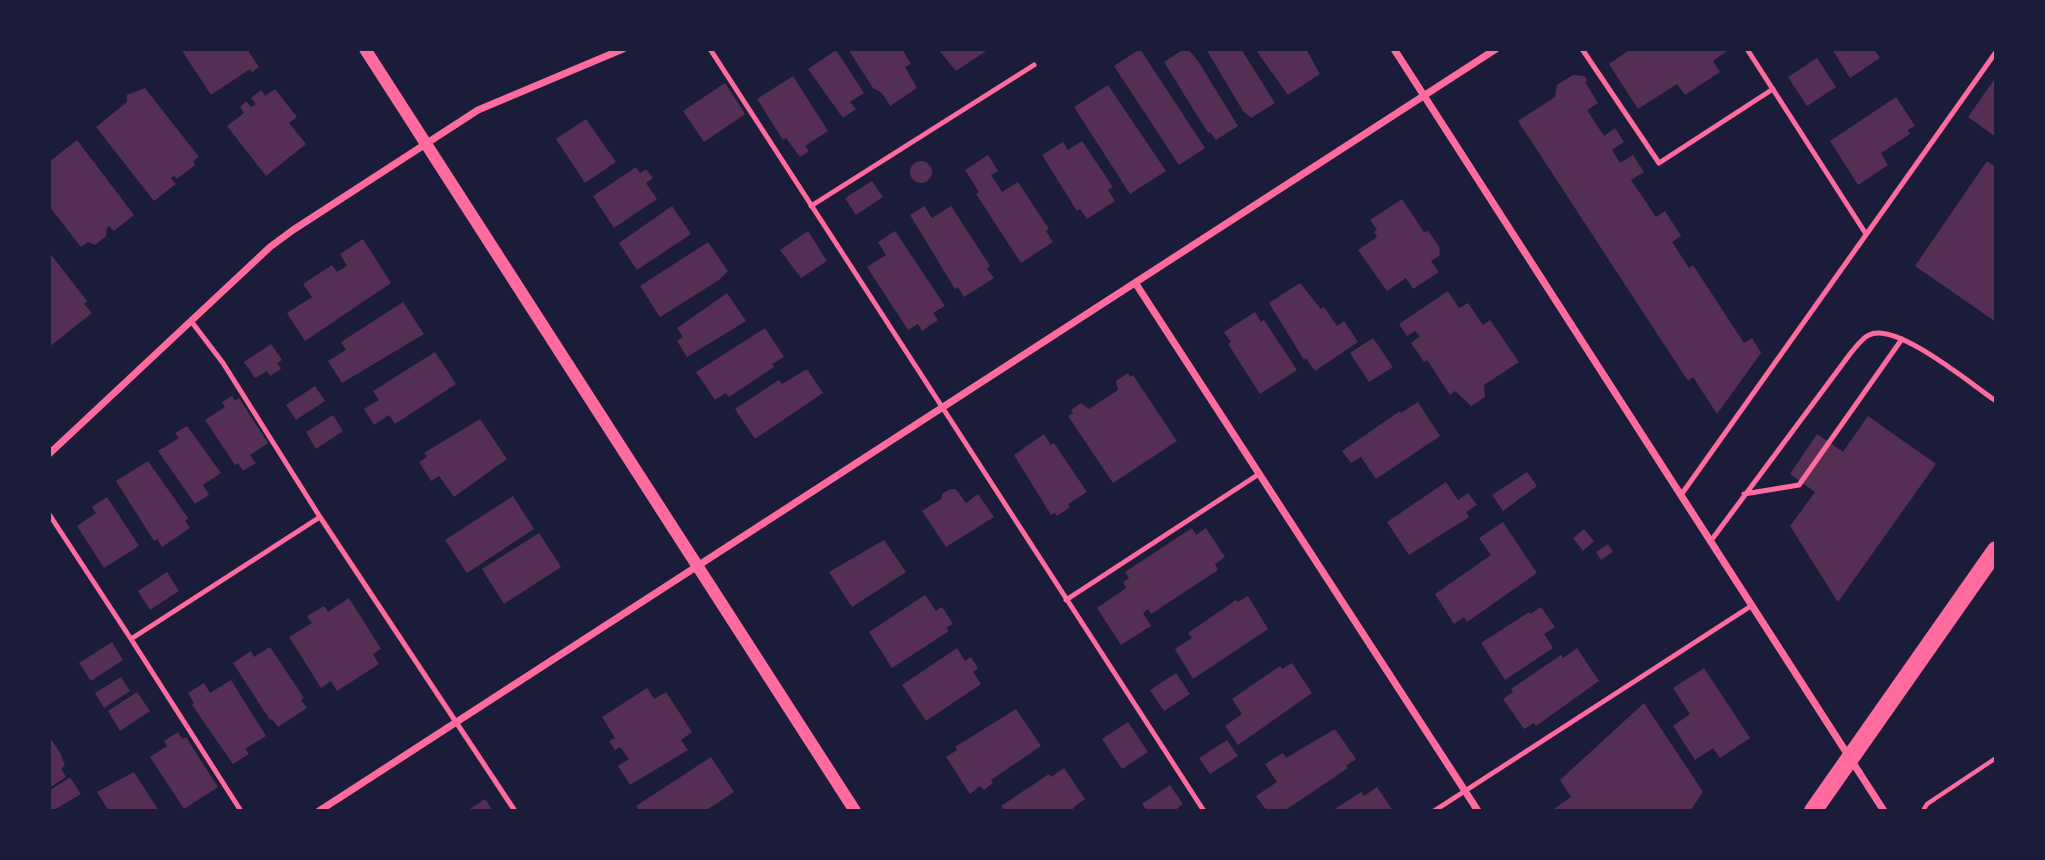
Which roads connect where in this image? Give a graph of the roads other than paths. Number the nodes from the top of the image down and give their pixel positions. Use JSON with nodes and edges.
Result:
{"nodes":[{"id":1,"x":365,"y":49,"type":"edge"},
{"id":2,"x":623,"y":49,"type":"edge"},
{"id":3,"x":710,"y":49,"type":"edge"},
{"id":4,"x":1394,"y":49,"type":"edge"},
{"id":5,"x":1496,"y":49,"type":"edge"},
{"id":6,"x":1582,"y":49,"type":"edge"},
{"id":7,"x":1747,"y":49,"type":"edge"},
{"id":8,"x":1996,"y":52,"type":"edge"},
{"id":9,"x":1034,"y":65,"type":"dead end"},
{"id":10,"x":1773,"y":89,"type":"junction"},
{"id":11,"x":1424,"y":96,"type":"junction"},
{"id":12,"x":425,"y":144,"type":"junction"},
{"id":13,"x":811,"y":206,"type":"junction"},
{"id":14,"x":1866,"y":234,"type":"junction"},
{"id":15,"x":1136,"y":284,"type":"junction"},
{"id":16,"x":191,"y":321,"type":"junction"},
{"id":17,"x":1902,"y":339,"type":"junction"},
{"id":18,"x":1996,"y":401,"type":"edge"},
{"id":19,"x":941,"y":409,"type":"junction"},
{"id":20,"x":49,"y":454,"type":"edge"},
{"id":21,"x":1259,"y":474,"type":"junction"},
{"id":22,"x":1744,"y":494,"type":"junction"},
{"id":23,"x":1681,"y":495,"type":"junction"},
{"id":24,"x":49,"y":514,"type":"edge"},
{"id":25,"x":320,"y":517,"type":"junction"},
{"id":26,"x":1710,"y":542,"type":"junction"},
{"id":27,"x":1996,"y":550,"type":"edge"},
{"id":28,"x":697,"y":566,"type":"junction"},
{"id":29,"x":1066,"y":600,"type":"junction"},
{"id":30,"x":1751,"y":606,"type":"junction"},
{"id":31,"x":131,"y":639,"type":"junction"},
{"id":32,"x":456,"y":722,"type":"junction"},
{"id":33,"x":1850,"y":760,"type":"junction"},
{"id":34,"x":1465,"y":791,"type":"junction"},
{"id":35,"x":241,"y":811,"type":"edge"},
{"id":36,"x":318,"y":811,"type":"edge"},
{"id":37,"x":515,"y":811,"type":"edge"},
{"id":38,"x":855,"y":811,"type":"edge"},
{"id":39,"x":1204,"y":811,"type":"edge"},
{"id":40,"x":1434,"y":811,"type":"edge"},
{"id":41,"x":1478,"y":811,"type":"edge"},
{"id":42,"x":1813,"y":811,"type":"edge"},
{"id":43,"x":1884,"y":811,"type":"edge"}],
"edges":[{"from":1,"to":12,"type":"street"},
{"from":2,"to":12,"type":"street"},
{"from":3,"to":13,"type":"lane"},
{"from":4,"to":11,"type":"street"},
{"from":5,"to":11,"type":"street"},
{"from":6,"to":10,"type":"lane"},
{"from":7,"to":10,"type":"lane"},
{"from":8,"to":14,"type":"lane"},
{"from":9,"to":13,"type":"lane"},
{"from":10,"to":14,"type":"lane"},
{"from":11,"to":15,"type":"street"},
{"from":11,"to":23,"type":"street"},
{"from":12,"to":16,"type":"street"},
{"from":12,"to":28,"type":"street"},
{"from":13,"to":19,"type":"lane"},
{"from":14,"to":23,"type":"lane"},
{"from":15,"to":19,"type":"street"},
{"from":15,"to":21,"type":"street"},
{"from":16,"to":20,"type":"street"},
{"from":16,"to":25,"type":"lane"},
{"from":17,"to":18,"type":"lane"},
{"from":17,"to":22,"type":"lane"},
{"from":17,"to":22,"type":"lane"},
{"from":19,"to":28,"type":"street"},
{"from":19,"to":29,"type":"lane"},
{"from":21,"to":29,"type":"lane"},
{"from":21,"to":34,"type":"street"},
{"from":22,"to":26,"type":"lane"},
{"from":23,"to":26,"type":"street"},
{"from":24,"to":31,"type":"lane"},
{"from":25,"to":31,"type":"lane"},
{"from":25,"to":32,"type":"lane"},
{"from":26,"to":30,"type":"street"},
{"from":27,"to":33,"type":"main road"},
{"from":28,"to":32,"type":"street"},
{"from":28,"to":38,"type":"street"},
{"from":29,"to":39,"type":"lane"},
{"from":30,"to":33,"type":"street"},
{"from":30,"to":34,"type":"lane"},
{"from":31,"to":35,"type":"lane"},
{"from":32,"to":36,"type":"street"},
{"from":32,"to":37,"type":"lane"},
{"from":33,"to":42,"type":"main road"},
{"from":33,"to":43,"type":"street"},
{"from":34,"to":40,"type":"lane"},
{"from":34,"to":41,"type":"street"}]}
